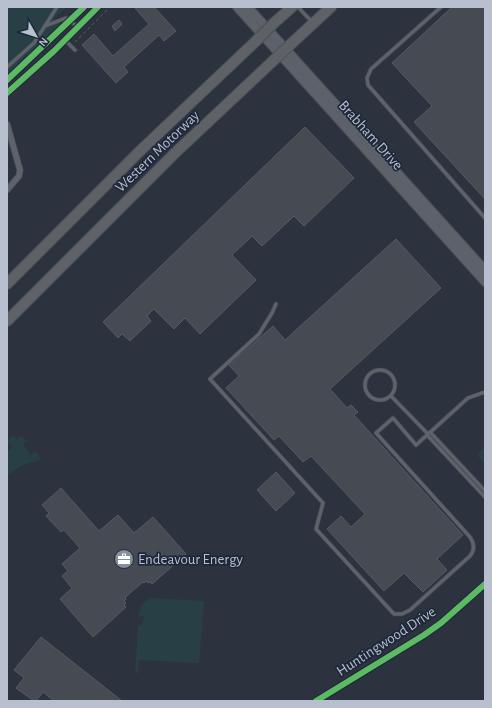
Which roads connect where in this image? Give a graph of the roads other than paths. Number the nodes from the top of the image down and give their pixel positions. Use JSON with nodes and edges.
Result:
{"nodes":[{"id":1,"x":57,"y":7,"type":"edge"},
{"id":2,"x":98,"y":7,"type":"edge"},
{"id":3,"x":237,"y":7,"type":"edge"},
{"id":4,"x":248,"y":7,"type":"edge"},
{"id":5,"x":292,"y":7,"type":"edge"},
{"id":6,"x":298,"y":7,"type":"edge"},
{"id":7,"x":331,"y":7,"type":"edge"},
{"id":8,"x":441,"y":7,"type":"edge"},
{"id":9,"x":313,"y":23,"type":"junction"},
{"id":10,"x":45,"y":26,"type":"junction"},
{"id":11,"x":78,"y":27,"type":"junction"},
{"id":12,"x":65,"y":40,"type":"junction"},
{"id":13,"x":75,"y":50,"type":"dead end"},
{"id":14,"x":7,"y":67,"type":"edge"},
{"id":15,"x":7,"y":93,"type":"edge"},
{"id":16,"x":7,"y":124,"type":"edge"},
{"id":17,"x":7,"y":190,"type":"edge"},
{"id":18,"x":485,"y":218,"type":"edge"},
{"id":19,"x":485,"y":270,"type":"edge"},
{"id":20,"x":485,"y":282,"type":"edge"},
{"id":21,"x":7,"y":284,"type":"edge"},
{"id":22,"x":276,"y":304,"type":"dead end"},
{"id":23,"x":7,"y":321,"type":"edge"},
{"id":24,"x":485,"y":392,"type":"edge"},
{"id":25,"x":391,"y":396,"type":"junction"},
{"id":26,"x":428,"y":434,"type":"junction"},
{"id":27,"x":485,"y":491,"type":"edge"},
{"id":28,"x":485,"y":497,"type":"edge"},
{"id":29,"x":485,"y":584,"type":"edge"},
{"id":30,"x":316,"y":701,"type":"edge"}],
"edges":[{"from":1,"to":10,"type":"lane"},
{"from":2,"to":11,"type":"street"},
{"from":3,"to":20,"type":"main road","name":"Brabham Drive"},
{"from":4,"to":19,"type":"main road","name":"Brabham Drive"},
{"from":5,"to":21,"type":"highway","name":"Western Motorway","bridge":true},
{"from":6,"to":9,"type":"lane"},
{"from":7,"to":9,"type":"highway","name":"Western Motorway"},
{"from":8,"to":18,"type":"lane"},
{"from":9,"to":23,"type":"highway","name":"Western Motorway","bridge":true},
{"from":10,"to":11,"type":"lane"},
{"from":10,"to":14,"type":"lane"},
{"from":11,"to":12,"type":"street"},
{"from":12,"to":13,"type":"lane"},
{"from":12,"to":15,"type":"street"},
{"from":16,"to":17,"type":"street"},
{"from":22,"to":26,"type":"lane"},
{"from":24,"to":26,"type":"lane"},
{"from":25,"to":25,"type":"lane"},
{"from":25,"to":26,"type":"lane"},
{"from":26,"to":27,"type":"lane"},
{"from":26,"to":28,"type":"lane"},
{"from":29,"to":30,"type":"street","name":"Huntingwood Drive"}]}
